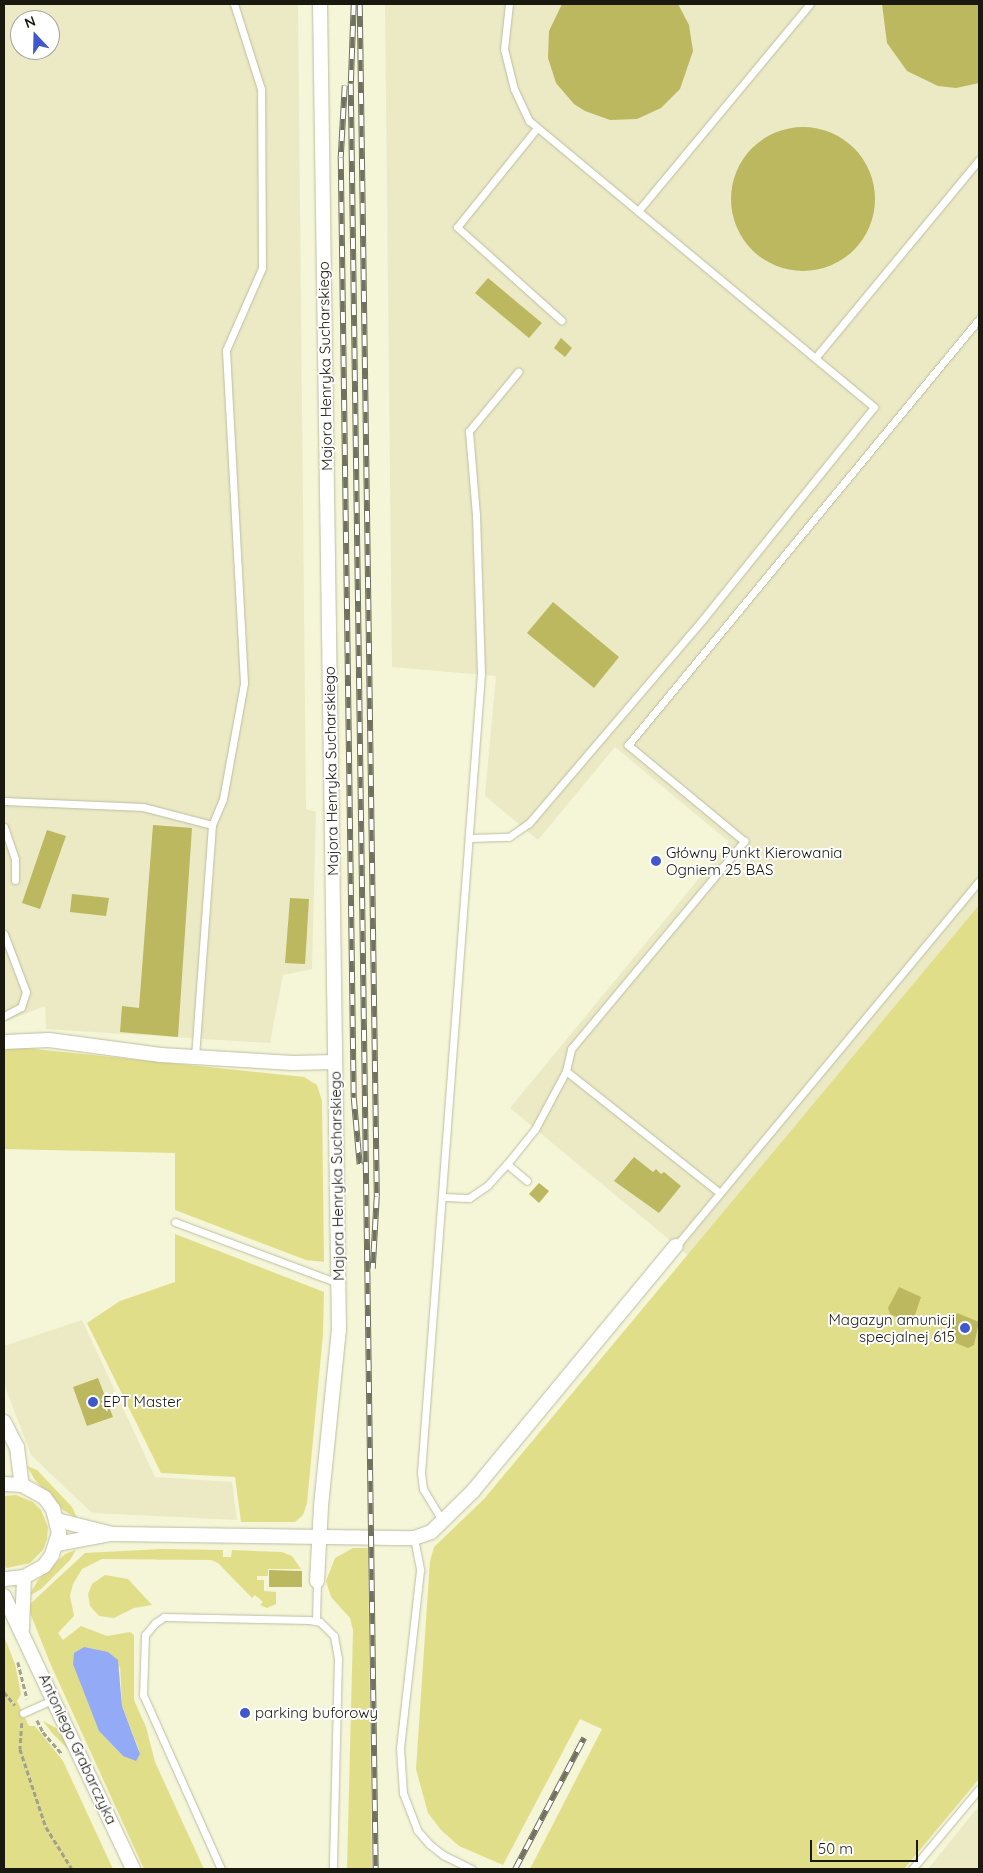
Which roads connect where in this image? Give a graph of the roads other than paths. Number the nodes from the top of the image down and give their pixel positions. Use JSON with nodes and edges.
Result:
{"nodes":[{"id":1,"x":234,"y":4,"type":"edge"},
{"id":2,"x":320,"y":4,"type":"edge"},
{"id":3,"x":509,"y":4,"type":"edge"},
{"id":4,"x":810,"y":4,"type":"edge"},
{"id":5,"x":537,"y":128,"type":"junction"},
{"id":6,"x":979,"y":160,"type":"edge"},
{"id":7,"x":638,"y":211,"type":"junction"},
{"id":8,"x":561,"y":320,"type":"dead end"},
{"id":9,"x":979,"y":320,"type":"edge"},
{"id":10,"x":815,"y":358,"type":"junction"},
{"id":11,"x":518,"y":372,"type":"dead end"},
{"id":12,"x":4,"y":801,"type":"edge"},
{"id":13,"x":212,"y":825,"type":"junction"},
{"id":14,"x":4,"y":827,"type":"edge"},
{"id":15,"x":471,"y":838,"type":"junction"},
{"id":16,"x":15,"y":880,"type":"dead end"},
{"id":17,"x":979,"y":881,"type":"edge"},
{"id":18,"x":4,"y":934,"type":"edge"},
{"id":19,"x":4,"y":1016,"type":"edge"},
{"id":20,"x":4,"y":1042,"type":"edge"},
{"id":21,"x":195,"y":1056,"type":"junction"},
{"id":22,"x":335,"y":1062,"type":"junction"},
{"id":23,"x":566,"y":1070,"type":"junction"},
{"id":24,"x":507,"y":1164,"type":"junction"},
{"id":25,"x":527,"y":1181,"type":"dead end"},
{"id":26,"x":720,"y":1193,"type":"junction"},
{"id":27,"x":443,"y":1197,"type":"junction"},
{"id":28,"x":175,"y":1222,"type":"dead end"},
{"id":29,"x":676,"y":1246,"type":"joint"},
{"id":30,"x":338,"y":1283,"type":"junction"},
{"id":31,"x":5,"y":1426,"type":"edge"},
{"id":32,"x":4,"y":1447,"type":"edge"},
{"id":33,"x":4,"y":1484,"type":"edge"},
{"id":34,"x":22,"y":1485,"type":"junction"},
{"id":35,"x":57,"y":1520,"type":"junction"},
{"id":36,"x":444,"y":1522,"type":"junction"},
{"id":37,"x":112,"y":1534,"type":"junction"},
{"id":38,"x":319,"y":1538,"type":"junction"},
{"id":39,"x":414,"y":1538,"type":"junction"},
{"id":40,"x":57,"y":1544,"type":"junction"},
{"id":41,"x":24,"y":1577,"type":"junction"},
{"id":42,"x":4,"y":1579,"type":"edge"},
{"id":43,"x":317,"y":1581,"type":"joint"},
{"id":44,"x":4,"y":1596,"type":"edge"},
{"id":45,"x":316,"y":1621,"type":"junction"},
{"id":46,"x":22,"y":1629,"type":"junction"},
{"id":47,"x":55,"y":1699,"type":"junction"},
{"id":48,"x":23,"y":1713,"type":"road end"},
{"id":49,"x":979,"y":1789,"type":"edge"},
{"id":50,"x":133,"y":1869,"type":"edge"},
{"id":51,"x":221,"y":1869,"type":"edge"},
{"id":52,"x":333,"y":1869,"type":"edge"},
{"id":53,"x":472,"y":1869,"type":"edge"},
{"id":54,"x":912,"y":1869,"type":"edge"}],
"edges":[{"from":1,"to":13,"type":"lane"},
{"from":2,"to":22,"type":"street","name":"Majora Henryka Sucharskiego"},
{"from":3,"to":5,"type":"lane"},
{"from":4,"to":7,"type":"lane"},
{"from":5,"to":7,"type":"lane"},
{"from":5,"to":8,"type":"lane"},
{"from":6,"to":10,"type":"lane"},
{"from":7,"to":10,"type":"lane"},
{"from":9,"to":23,"type":"lane"},
{"from":10,"to":15,"type":"lane"},
{"from":11,"to":15,"type":"lane"},
{"from":12,"to":13,"type":"lane"},
{"from":13,"to":21,"type":"lane"},
{"from":14,"to":16,"type":"lane"},
{"from":15,"to":27,"type":"lane"},
{"from":17,"to":26,"type":"lane"},
{"from":18,"to":19,"type":"lane"},
{"from":20,"to":21,"type":"street"},
{"from":21,"to":22,"type":"street"},
{"from":22,"to":30,"type":"street","name":"Majora Henryka Sucharskiego"},
{"from":23,"to":24,"type":"lane"},
{"from":23,"to":26,"type":"lane"},
{"from":24,"to":25,"type":"lane"},
{"from":24,"to":27,"type":"lane"},
{"from":26,"to":29,"type":"lane"},
{"from":27,"to":36,"type":"lane"},
{"from":28,"to":30,"type":"lane"},
{"from":29,"to":36,"type":"street"},
{"from":30,"to":38,"type":"street","name":"Majora Henryka Sucharskiego"},
{"from":31,"to":32,"type":"street"},
{"from":31,"to":34,"type":"street"},
{"from":33,"to":34,"type":"street"},
{"from":34,"to":35,"type":"street"},
{"from":35,"to":37,"type":"street"},
{"from":35,"to":40,"type":"street"},
{"from":36,"to":39,"type":"street"},
{"from":37,"to":38,"type":"street"},
{"from":37,"to":40,"type":"street"},
{"from":38,"to":39,"type":"street"},
{"from":38,"to":43,"type":"street","name":"Majora Henryka Sucharskiego"},
{"from":39,"to":53,"type":"lane"},
{"from":40,"to":41,"type":"street"},
{"from":41,"to":42,"type":"street"},
{"from":41,"to":46,"type":"street","name":"Antoniego Grabarczyka"},
{"from":43,"to":45,"type":"lane"},
{"from":44,"to":46,"type":"street","name":"Antoniego Grabarczyka"},
{"from":45,"to":51,"type":"lane"},
{"from":45,"to":52,"type":"lane"},
{"from":46,"to":47,"type":"street","name":"Antoniego Grabarczyka"},
{"from":47,"to":48,"type":"lane"},
{"from":47,"to":50,"type":"street","name":"Antoniego Grabarczyka"},
{"from":49,"to":54,"type":"lane"}]}
